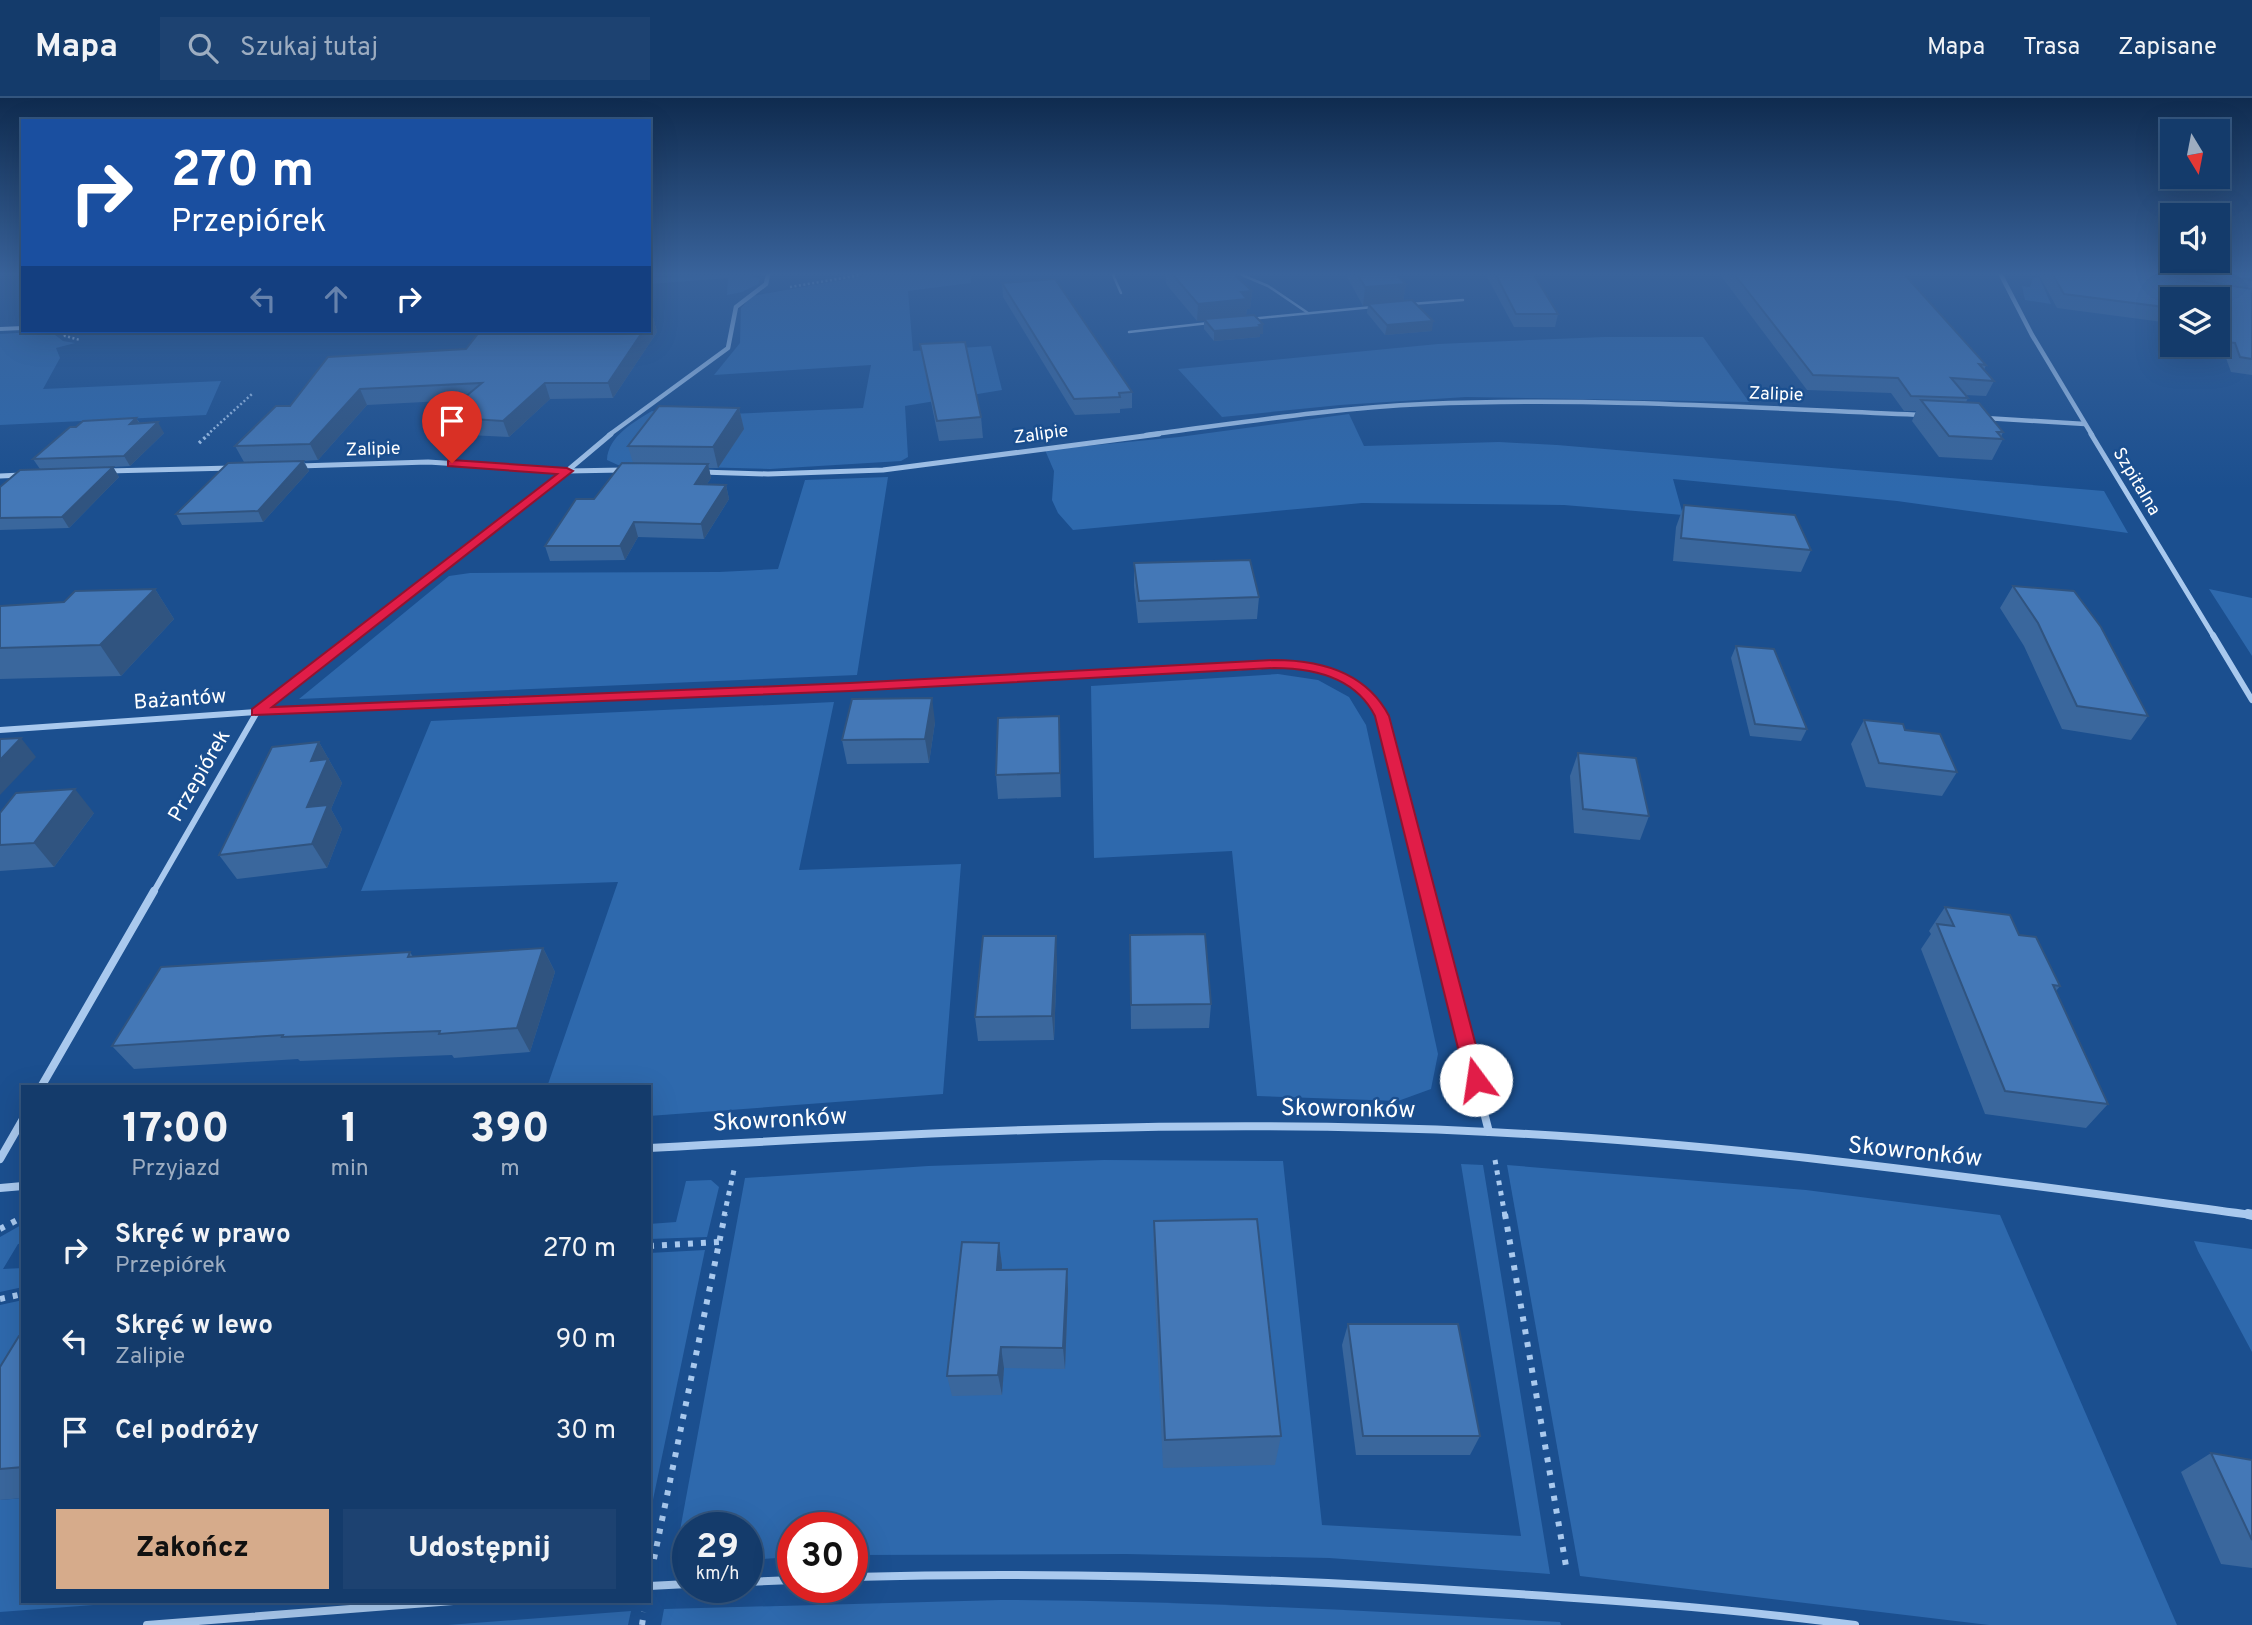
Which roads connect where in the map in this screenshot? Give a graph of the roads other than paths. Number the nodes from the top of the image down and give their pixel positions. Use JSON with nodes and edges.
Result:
{"nodes":[{"id":1,"x":728,"y":346,"type":"edge"},
{"id":2,"x":2039,"y":346,"type":"edge"},
{"id":3,"x":1937,"y":416,"type":"edge"},
{"id":4,"x":1976,"y":418,"type":"edge"},
{"id":5,"x":2085,"y":424,"type":"junction"},
{"id":6,"x":293,"y":466,"type":"edge"},
{"id":7,"x":239,"y":467,"type":"edge"},
{"id":8,"x":625,"y":470,"type":"edge"},
{"id":9,"x":567,"y":471,"type":"junction"},
{"id":10,"x":98,"y":472,"type":"edge"},
{"id":11,"x":690,"y":472,"type":"edge"},
{"id":12,"x":28,"y":475,"type":"edge"},
{"id":13,"x":0,"y":476,"type":"edge"},
{"id":14,"x":2252,"y":700,"type":"edge"},
{"id":15,"x":257,"y":712,"type":"junction"},
{"id":16,"x":0,"y":730,"type":"edge"},
{"id":17,"x":42,"y":1085,"type":"edge"},
{"id":18,"x":21,"y":1122,"type":"edge"},
{"id":19,"x":1489,"y":1132,"type":"junction"},
{"id":20,"x":651,"y":1148,"type":"edge"},
{"id":21,"x":0,"y":1159,"type":"edge"},
{"id":22,"x":21,"y":1186,"type":"edge"},
{"id":23,"x":0,"y":1188,"type":"edge"},
{"id":24,"x":2252,"y":1215,"type":"edge"},
{"id":25,"x":868,"y":1577,"type":"edge"},
{"id":26,"x":672,"y":1585,"type":"edge"},
{"id":27,"x":651,"y":1586,"type":"edge"},
{"id":28,"x":428,"y":1603,"type":"edge"},
{"id":29,"x":148,"y":1625,"type":"edge"},
{"id":30,"x":1855,"y":1625,"type":"edge"}],
"edges":[{"from":1,"to":9,"type":"street","name":"Przepiórek"},
{"from":2,"to":5,"type":"street","name":"Szpitalna"},
{"from":3,"to":11,"type":"street","name":"Zalipie"},
{"from":4,"to":5,"type":"street"},
{"from":5,"to":14,"type":"street","name":"Szpitalna"},
{"from":6,"to":9,"type":"street","name":"Zalipie"},
{"from":7,"to":10,"type":"street"},
{"from":8,"to":9,"type":"street","name":"Zalipie"},
{"from":9,"to":15,"type":"street","name":"Przepiórek"},
{"from":12,"to":13,"type":"street"},
{"from":15,"to":16,"type":"street","name":"Bażantów"},
{"from":15,"to":17,"type":"street","name":"Przepiórek"},
{"from":15,"to":19,"type":"street","name":"Bażantów"},
{"from":18,"to":21,"type":"street"},
{"from":19,"to":20,"type":"street","name":"Skowronków"},
{"from":19,"to":24,"type":"street","name":"Skowronków"},
{"from":22,"to":23,"type":"street"},
{"from":25,"to":30,"type":"lane"},
{"from":26,"to":27,"type":"lane"},
{"from":28,"to":29,"type":"lane"}]}
